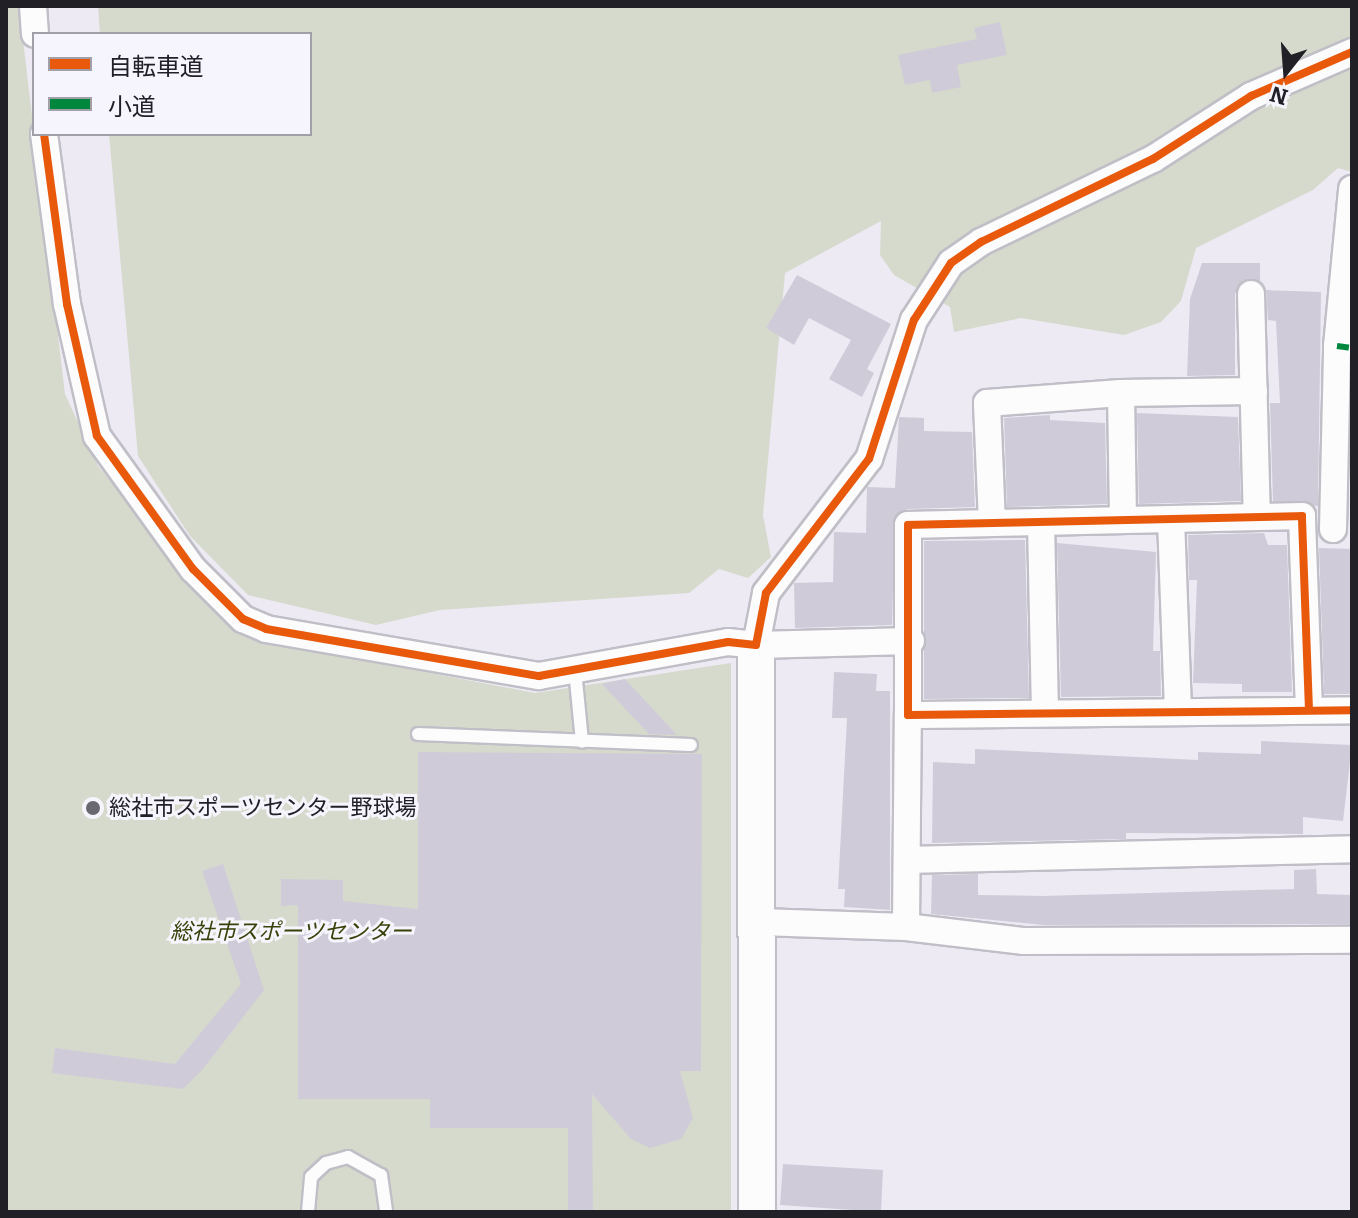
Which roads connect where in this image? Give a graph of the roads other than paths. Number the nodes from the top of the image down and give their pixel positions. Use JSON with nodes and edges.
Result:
{"nodes":[{"id":1,"x":33,"y":6,"type":"edge"},
{"id":2,"x":35,"y":32,"type":"edge"},
{"id":3,"x":1352,"y":52,"type":"edge"},
{"id":4,"x":44,"y":136,"type":"edge"},
{"id":5,"x":1352,"y":189,"type":"edge"},
{"id":6,"x":1251,"y":294,"type":"dead end"},
{"id":7,"x":1254,"y":391,"type":"junction"},
{"id":8,"x":1121,"y":393,"type":"junction"},
{"id":9,"x":1257,"y":517,"type":"junction"},
{"id":10,"x":1171,"y":519,"type":"junction"},
{"id":11,"x":1123,"y":520,"type":"junction"},
{"id":12,"x":1041,"y":522,"type":"junction"},
{"id":13,"x":992,"y":523,"type":"junction"},
{"id":14,"x":1342,"y":529,"type":"edge"},
{"id":15,"x":1303,"y":530,"type":"junction"},
{"id":16,"x":911,"y":641,"type":"junction"},
{"id":17,"x":756,"y":645,"type":"junction"},
{"id":18,"x":575,"y":670,"type":"junction"},
{"id":19,"x":1309,"y":710,"type":"junction"},
{"id":20,"x":1352,"y":710,"type":"edge"},
{"id":21,"x":1178,"y":711,"type":"junction"},
{"id":22,"x":1045,"y":713,"type":"junction"},
{"id":23,"x":908,"y":715,"type":"junction"},
{"id":24,"x":418,"y":734,"type":"dead end"},
{"id":25,"x":582,"y":742,"type":"junction"},
{"id":26,"x":691,"y":745,"type":"dead end"},
{"id":27,"x":1352,"y":849,"type":"edge"},
{"id":28,"x":908,"y":860,"type":"junction"},
{"id":29,"x":760,"y":922,"type":"junction"},
{"id":30,"x":906,"y":927,"type":"junction"},
{"id":31,"x":1352,"y":940,"type":"edge"},
{"id":32,"x":308,"y":1212,"type":"edge"},
{"id":33,"x":386,"y":1212,"type":"edge"},
{"id":34,"x":757,"y":1212,"type":"edge"}],
"edges":[{"from":1,"to":2,"type":"street"},
{"from":3,"to":17,"type":"street"},
{"from":4,"to":18,"type":"street"},
{"from":5,"to":14,"type":"street"},
{"from":6,"to":7,"type":"street"},
{"from":7,"to":8,"type":"street"},
{"from":7,"to":9,"type":"street"},
{"from":8,"to":11,"type":"street"},
{"from":8,"to":13,"type":"street"},
{"from":9,"to":10,"type":"street"},
{"from":9,"to":15,"type":"street"},
{"from":10,"to":11,"type":"street"},
{"from":10,"to":21,"type":"street"},
{"from":11,"to":12,"type":"street"},
{"from":12,"to":13,"type":"street"},
{"from":12,"to":22,"type":"street"},
{"from":13,"to":16,"type":"street"},
{"from":14,"to":15,"type":"street"},
{"from":15,"to":19,"type":"street"},
{"from":16,"to":17,"type":"street"},
{"from":16,"to":23,"type":"street"},
{"from":17,"to":18,"type":"street"},
{"from":17,"to":29,"type":"street"},
{"from":18,"to":25,"type":"lane"},
{"from":19,"to":20,"type":"street"},
{"from":19,"to":21,"type":"street"},
{"from":21,"to":22,"type":"street"},
{"from":22,"to":23,"type":"street"},
{"from":23,"to":28,"type":"street"},
{"from":24,"to":25,"type":"lane"},
{"from":25,"to":26,"type":"lane"},
{"from":27,"to":28,"type":"street"},
{"from":28,"to":30,"type":"street"},
{"from":29,"to":30,"type":"street"},
{"from":29,"to":34,"type":"street"},
{"from":30,"to":31,"type":"street"},
{"from":32,"to":33,"type":"lane"}]}
